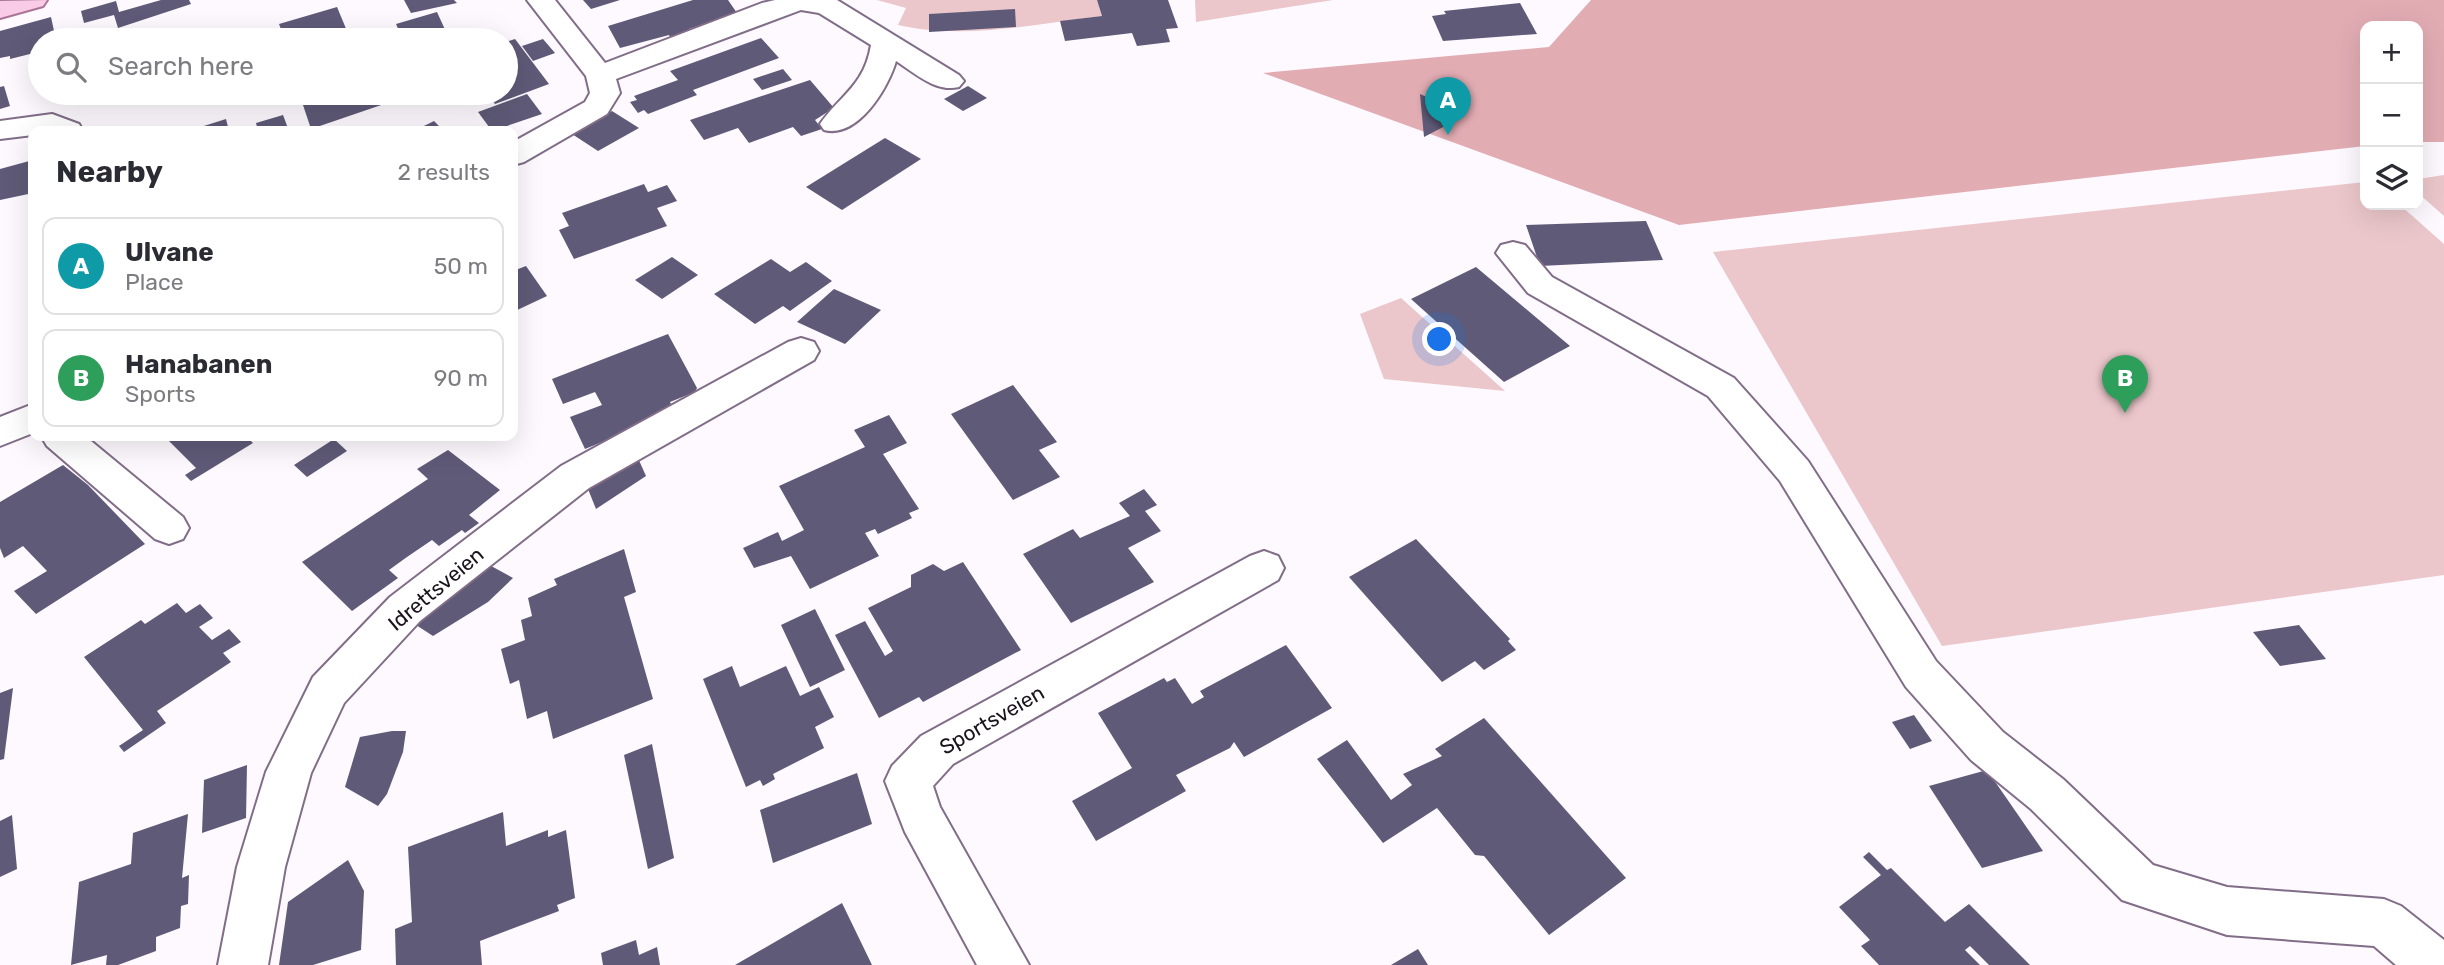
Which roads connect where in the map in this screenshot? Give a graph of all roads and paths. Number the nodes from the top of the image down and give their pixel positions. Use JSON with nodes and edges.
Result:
{"nodes":[{"id":1,"x":33,"y":0,"type":"edge"},
{"id":2,"x":541,"y":0,"type":"edge"},
{"id":3,"x":848,"y":0,"type":"edge"},
{"id":4,"x":0,"y":10,"type":"edge"},
{"id":5,"x":890,"y":35,"type":"junction"},
{"id":6,"x":600,"y":75,"type":"junction"},
{"id":7,"x":948,"y":81,"type":"dead end"},
{"id":8,"x":835,"y":124,"type":"dead end"},
{"id":9,"x":28,"y":126,"type":"edge"},
{"id":10,"x":30,"y":126,"type":"edge"},
{"id":11,"x":58,"y":126,"type":"edge"},
{"id":12,"x":0,"y":130,"type":"edge"},
{"id":13,"x":518,"y":152,"type":"edge"},
{"id":14,"x":1513,"y":253,"type":"dead end"},
{"id":15,"x":801,"y":351,"type":"dead end"},
{"id":16,"x":28,"y":420,"type":"edge"},
{"id":17,"x":0,"y":432,"type":"edge"},
{"id":18,"x":66,"y":441,"type":"edge"},
{"id":19,"x":169,"y":527,"type":"dead end"},
{"id":20,"x":1264,"y":568,"type":"dead end"},
{"id":21,"x":243,"y":965,"type":"edge"},
{"id":22,"x":1004,"y":965,"type":"edge"},
{"id":23,"x":2435,"y":965,"type":"edge"}],
"edges":[{"from":1,"to":4,"type":"main road"},
{"from":2,"to":6,"type":"street"},
{"from":3,"to":5,"type":"street"},
{"from":5,"to":6,"type":"street"},
{"from":5,"to":7,"type":"street"},
{"from":5,"to":8,"type":"street"},
{"from":6,"to":13,"type":"street"},
{"from":9,"to":12,"type":"street"},
{"from":10,"to":11,"type":"street"},
{"from":14,"to":23,"type":"street"},
{"from":15,"to":21,"type":"street","name":"Idrettsveien"},
{"from":16,"to":17,"type":"street"},
{"from":18,"to":19,"type":"street"},
{"from":20,"to":22,"type":"street","name":"Sportsveien"}]}
